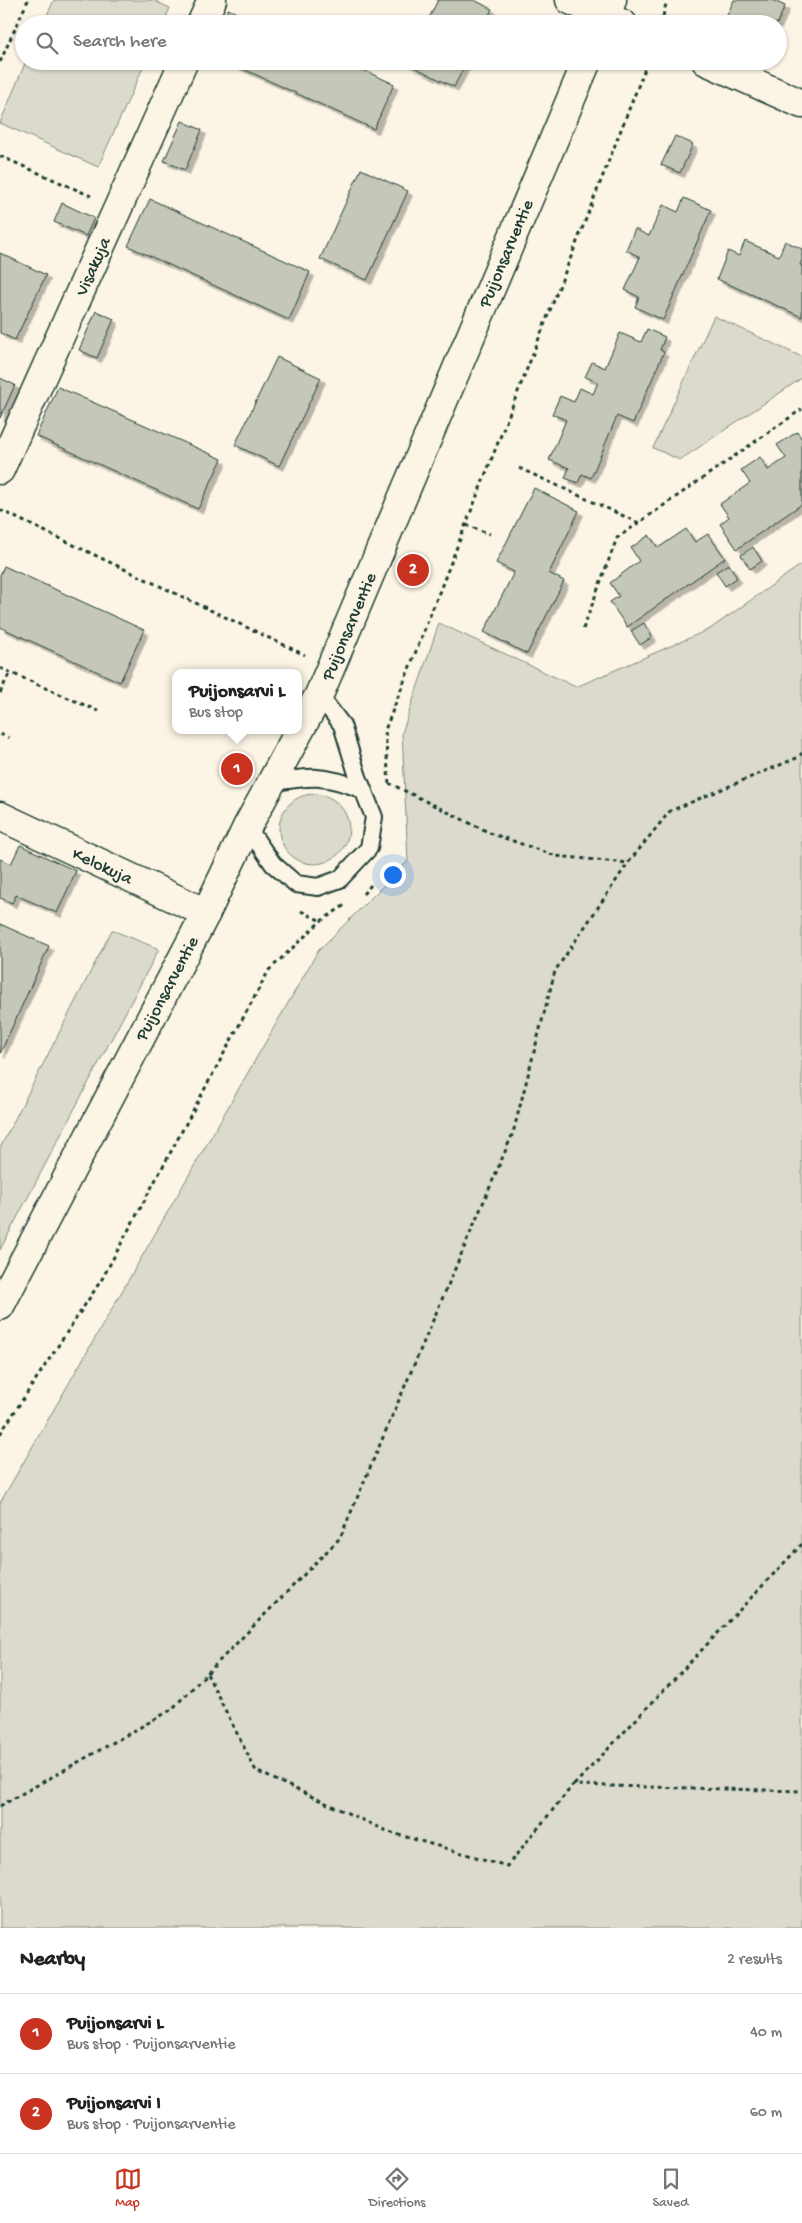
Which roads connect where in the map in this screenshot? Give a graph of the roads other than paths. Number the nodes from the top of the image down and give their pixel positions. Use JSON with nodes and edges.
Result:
{"nodes":[{"id":1,"x":212,"y":0,"type":"edge"},
{"id":2,"x":570,"y":0,"type":"edge"},
{"id":3,"x":205,"y":15,"type":"edge"},
{"id":4,"x":608,"y":15,"type":"edge"},
{"id":5,"x":180,"y":70,"type":"edge"},
{"id":6,"x":583,"y":70,"type":"edge"},
{"id":7,"x":726,"y":70,"type":"edge"},
{"id":8,"x":802,"y":104,"type":"edge"},
{"id":9,"x":0,"y":470,"type":"edge"},
{"id":10,"x":319,"y":695,"type":"junction"},
{"id":11,"x":302,"y":726,"type":"edge"},
{"id":12,"x":297,"y":734,"type":"edge"},
{"id":13,"x":270,"y":783,"type":"junction"},
{"id":14,"x":363,"y":790,"type":"junction"},
{"id":15,"x":0,"y":816,"type":"edge"},
{"id":16,"x":247,"y":827,"type":"junction"},
{"id":17,"x":206,"y":913,"type":"junction"},
{"id":18,"x":0,"y":1306,"type":"edge"}],
"edges":[{"from":1,"to":3,"type":"main road"},
{"from":2,"to":4,"type":"main road"},
{"from":5,"to":9,"type":"main road","name":"Visakuja"},
{"from":6,"to":10,"type":"main road","name":"Puijonsarventie"},
{"from":7,"to":8,"type":"main road"},
{"from":10,"to":11,"type":"main road","name":"Puijonsarventie"},
{"from":10,"to":14,"type":"lane"},
{"from":12,"to":13,"type":"main road","name":"Puijonsarventie"},
{"from":13,"to":14,"type":"lane"},
{"from":13,"to":16,"type":"main road","name":"Puijonsarventie"},
{"from":14,"to":16,"type":"lane"},
{"from":15,"to":17,"type":"main road","name":"Kelokuja"},
{"from":16,"to":17,"type":"main road","name":"Puijonsarventie"},
{"from":17,"to":18,"type":"main road","name":"Puijonsarventie"}]}
